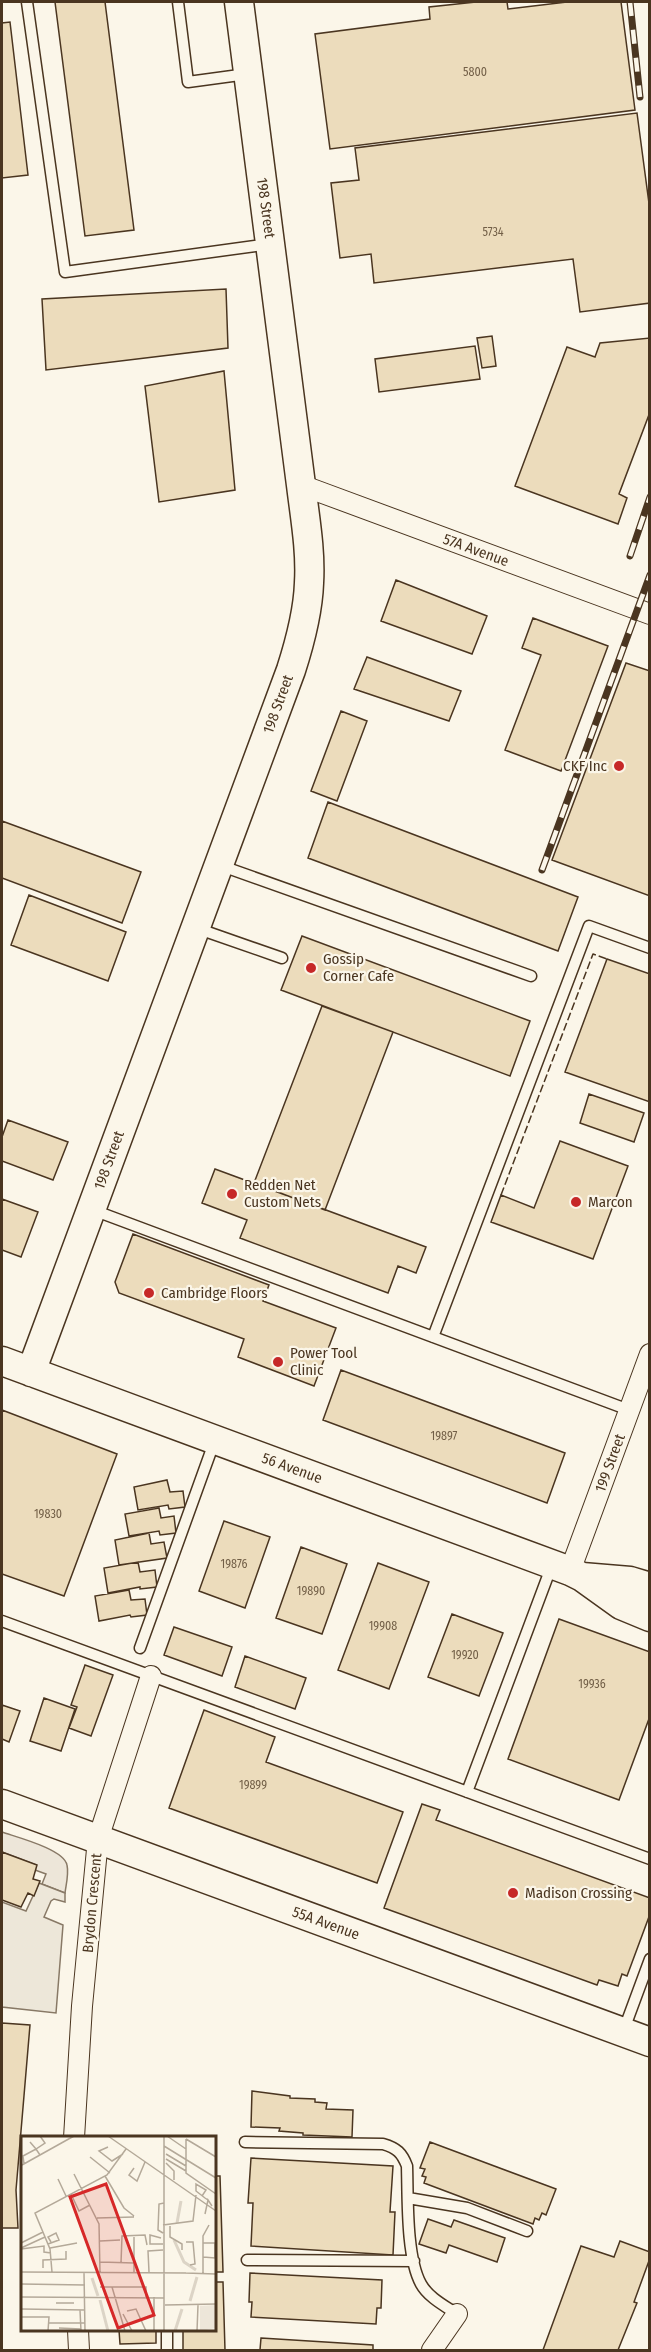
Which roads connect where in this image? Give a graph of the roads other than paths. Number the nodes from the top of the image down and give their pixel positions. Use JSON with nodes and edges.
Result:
{"nodes":[{"id":1,"x":27,"y":2,"type":"edge"},
{"id":2,"x":178,"y":2,"type":"edge"},
{"id":3,"x":239,"y":2,"type":"edge"},
{"id":4,"x":249,"y":74,"type":"junction"},
{"id":5,"x":271,"y":243,"type":"junction"},
{"id":6,"x":302,"y":485,"type":"junction"},
{"id":7,"x":650,"y":614,"type":"edge"},
{"id":8,"x":219,"y":865,"type":"junction"},
{"id":9,"x":196,"y":928,"type":"junction"},
{"id":10,"x":650,"y":948,"type":"edge"},
{"id":11,"x":282,"y":957,"type":"dead end"},
{"id":12,"x":531,"y":976,"type":"dead end"},
{"id":13,"x":91,"y":1209,"type":"junction"},
{"id":14,"x":433,"y":1337,"type":"junction"},
{"id":15,"x":650,"y":1354,"type":"edge"},
{"id":16,"x":2,"y":1361,"type":"edge"},
{"id":17,"x":31,"y":1372,"type":"junction"},
{"id":18,"x":629,"y":1410,"type":"junction"},
{"id":19,"x":215,"y":1440,"type":"junction"},
{"id":20,"x":568,"y":1571,"type":"junction"},
{"id":21,"x":650,"y":1587,"type":"edge"},
{"id":22,"x":650,"y":1617,"type":"edge"},
{"id":23,"x":2,"y":1621,"type":"edge"},
{"id":24,"x":140,"y":1648,"type":"dead end"},
{"id":25,"x":151,"y":1676,"type":"junction"},
{"id":26,"x":467,"y":1792,"type":"junction"},
{"id":27,"x":2,"y":1804,"type":"edge"},
{"id":28,"x":98,"y":1839,"type":"junction"},
{"id":29,"x":650,"y":1859,"type":"edge"},
{"id":30,"x":650,"y":1959,"type":"edge"},
{"id":31,"x":622,"y":2032,"type":"junction"},
{"id":32,"x":650,"y":2042,"type":"edge"},
{"id":33,"x":74,"y":2136,"type":"edge"},
{"id":34,"x":244,"y":2142,"type":"dead end"},
{"id":35,"x":408,"y":2198,"type":"junction"},
{"id":36,"x":527,"y":2231,"type":"dead end"},
{"id":37,"x":247,"y":2260,"type":"dead end"},
{"id":38,"x":414,"y":2261,"type":"junction"},
{"id":39,"x":457,"y":2314,"type":"joint"},
{"id":40,"x":78,"y":2331,"type":"edge"},
{"id":41,"x":167,"y":2331,"type":"edge"},
{"id":42,"x":79,"y":2350,"type":"edge"},
{"id":43,"x":167,"y":2350,"type":"edge"},
{"id":44,"x":432,"y":2350,"type":"edge"}],
"edges":[{"from":1,"to":5,"type":"lane"},
{"from":2,"to":4,"type":"lane"},
{"from":3,"to":4,"type":"street","name":"198 Street"},
{"from":4,"to":5,"type":"street","name":"198 Street"},
{"from":5,"to":6,"type":"street","name":"198 Street"},
{"from":6,"to":7,"type":"street","name":"57A Avenue"},
{"from":6,"to":8,"type":"street","name":"198 Street"},
{"from":8,"to":9,"type":"street","name":"198 Street"},
{"from":8,"to":12,"type":"lane"},
{"from":9,"to":11,"type":"lane"},
{"from":9,"to":13,"type":"street","name":"198 Street"},
{"from":10,"to":14,"type":"lane"},
{"from":13,"to":14,"type":"lane"},
{"from":13,"to":17,"type":"street","name":"198 Street"},
{"from":14,"to":18,"type":"lane"},
{"from":15,"to":18,"type":"street","name":"199 Street"},
{"from":16,"to":17,"type":"street","name":"56 Avenue"},
{"from":17,"to":19,"type":"street","name":"56 Avenue"},
{"from":18,"to":20,"type":"street","name":"199 Street"},
{"from":19,"to":20,"type":"street","name":"56 Avenue"},
{"from":19,"to":24,"type":"lane"},
{"from":20,"to":21,"type":"street","name":"56 Avenue"},
{"from":20,"to":22,"type":"street","name":"56 Avenue"},
{"from":20,"to":26,"type":"lane"},
{"from":23,"to":25,"type":"lane"},
{"from":25,"to":26,"type":"lane"},
{"from":25,"to":28,"type":"street","name":"Brydon Crescent"},
{"from":26,"to":29,"type":"lane"},
{"from":27,"to":28,"type":"street","name":"55A Avenue"},
{"from":28,"to":31,"type":"street","name":"55A Avenue"},
{"from":28,"to":33,"type":"street","name":"Brydon Crescent"},
{"from":30,"to":31,"type":"lane"},
{"from":31,"to":32,"type":"street","name":"55A Avenue"},
{"from":34,"to":35,"type":"lane"},
{"from":35,"to":36,"type":"lane"},
{"from":35,"to":38,"type":"lane"},
{"from":37,"to":38,"type":"lane"},
{"from":38,"to":39,"type":"lane"},
{"from":39,"to":44,"type":"street"},
{"from":40,"to":42,"type":"street"},
{"from":41,"to":43,"type":"lane"}]}
